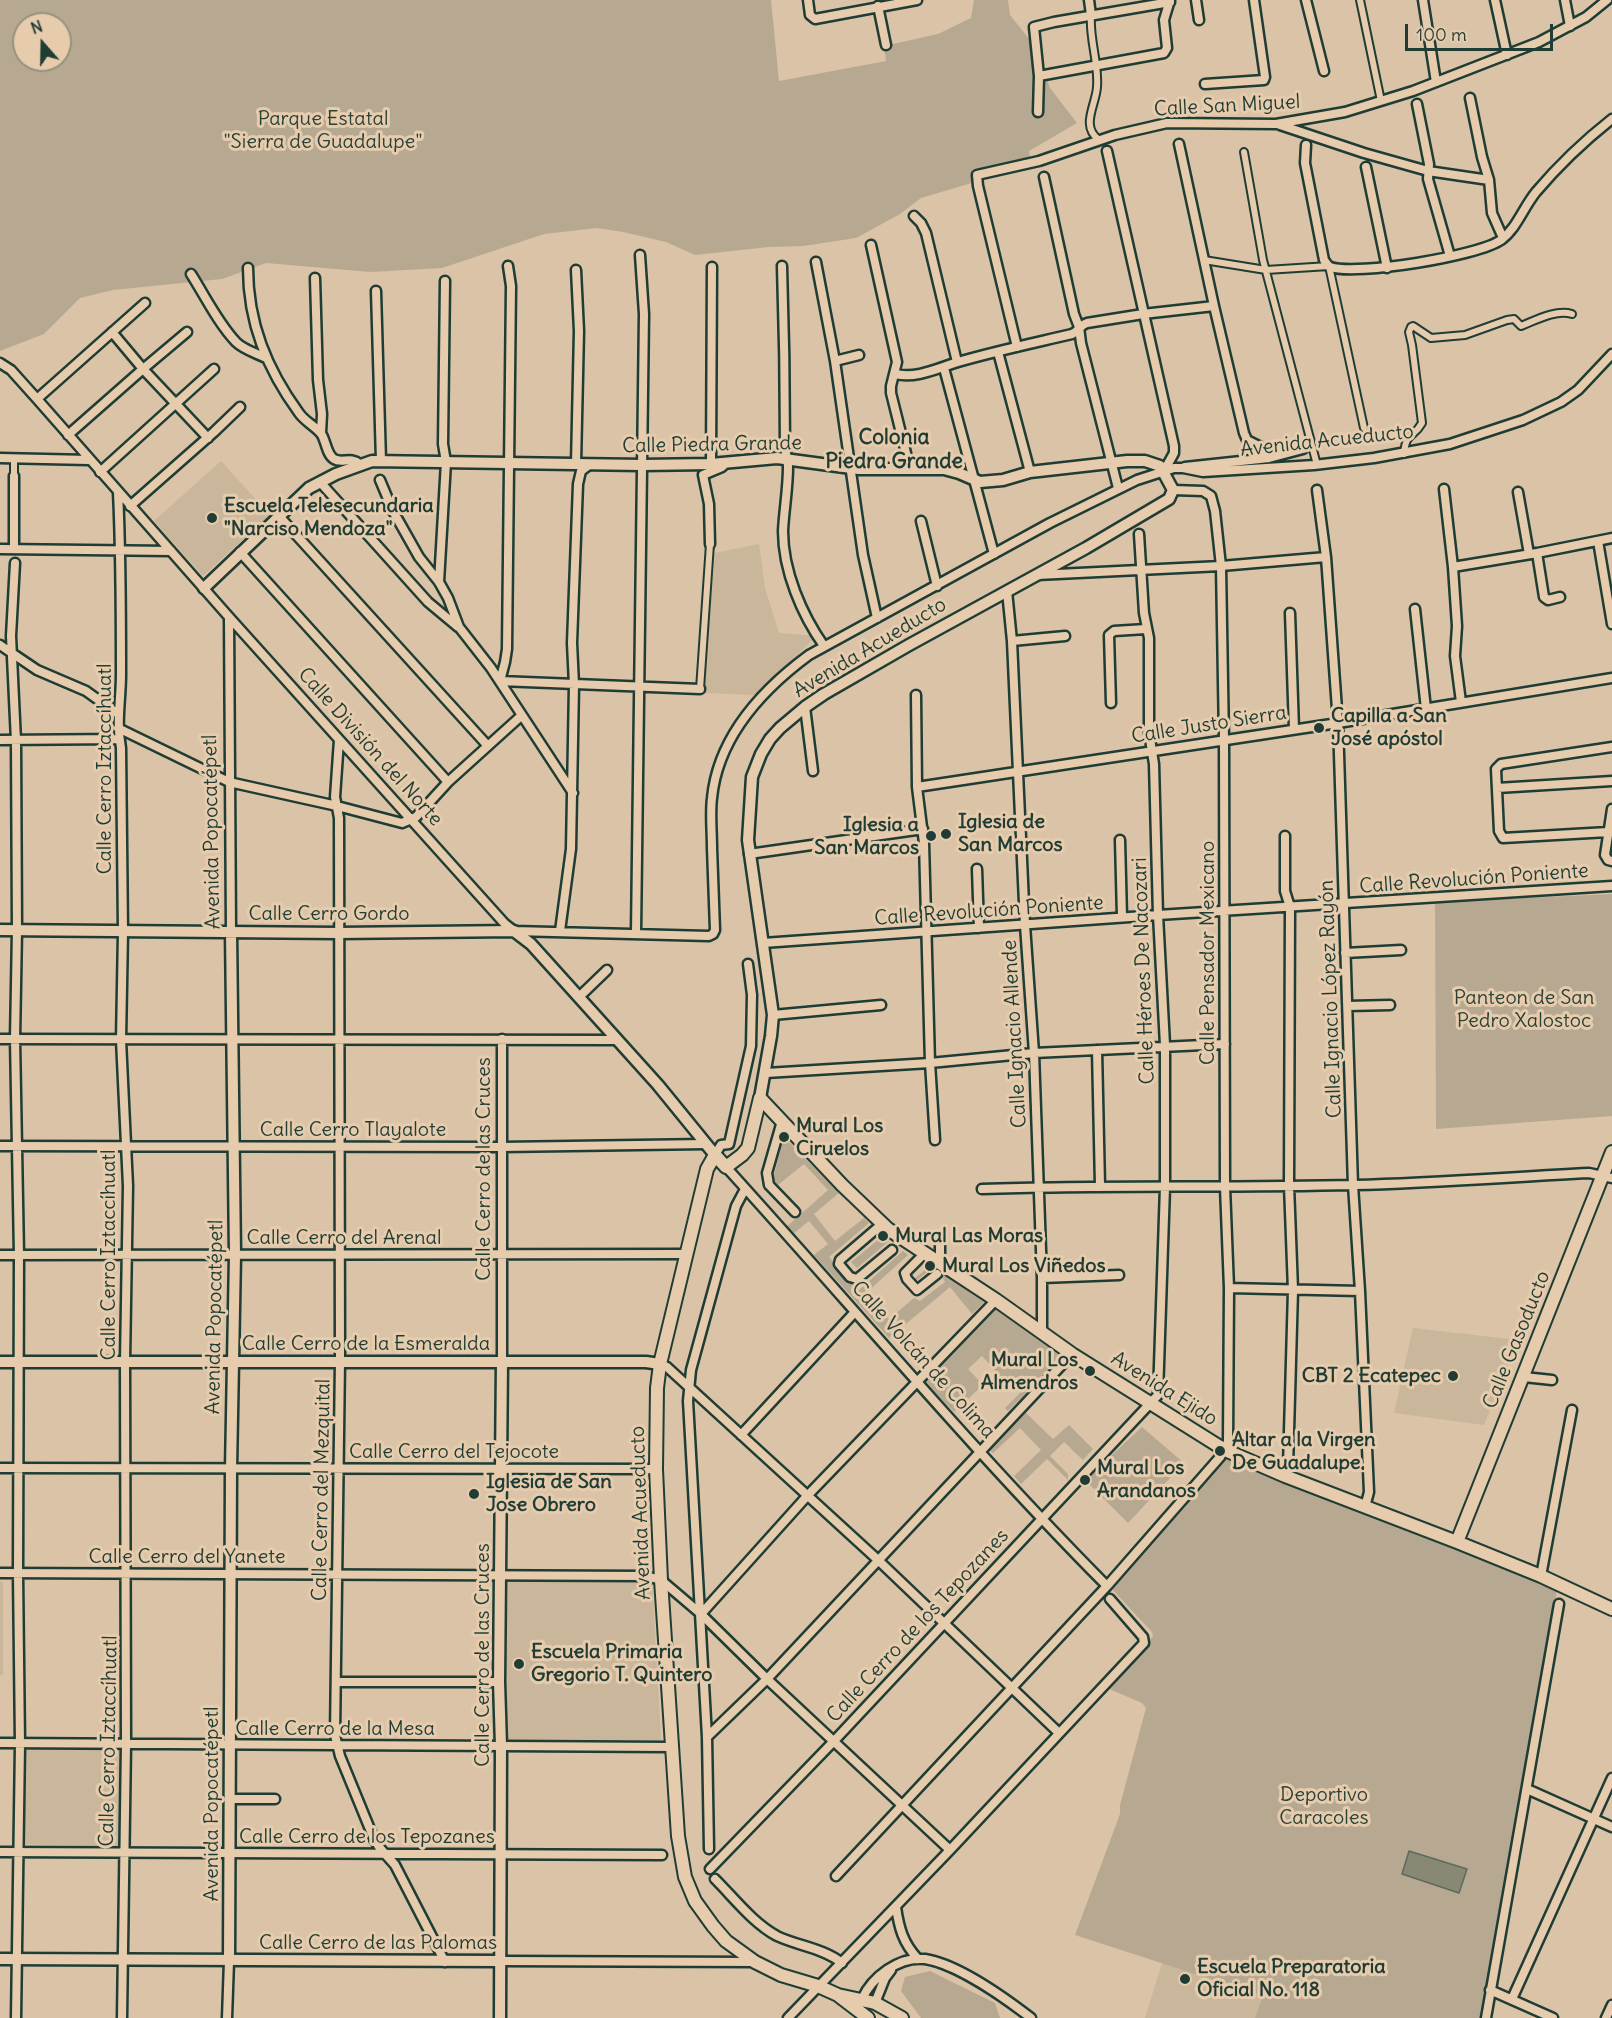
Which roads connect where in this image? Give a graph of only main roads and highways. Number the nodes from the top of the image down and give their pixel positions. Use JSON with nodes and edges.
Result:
{"nodes":[{"id":1,"x":760,"y":1098,"type":"joint"},
{"id":2,"x":1612,"y":1152,"type":"edge"},
{"id":3,"x":715,"y":1155,"type":"joint"},
{"id":4,"x":726,"y":1167,"type":"joint"},
{"id":5,"x":1607,"y":1177,"type":"edge"},
{"id":6,"x":1457,"y":1542,"type":"junction"},
{"id":7,"x":1612,"y":1609,"type":"edge"},
{"id":8,"x":863,"y":2013,"type":"edge"},
{"id":9,"x":902,"y":2018,"type":"edge"}],
"edges":[{"from":1,"to":4,"type":"main road","name":"Avenida Acueducto"},
{"from":1,"to":6,"type":"main road","name":"Avenida Ejido"},
{"from":2,"to":5,"type":"main road","name":"Calle Gasoducto"},
{"from":3,"to":4,"type":"main road","name":"Calle Volcán de Colima"},
{"from":3,"to":8,"type":"main road","name":"Avenida Acueducto"},
{"from":5,"to":6,"type":"main road","name":"Calle Gasoducto"},
{"from":6,"to":7,"type":"main road","name":"Avenida Ejido"},
{"from":8,"to":9,"type":"main road","name":"Avenida Acueducto"}]}
